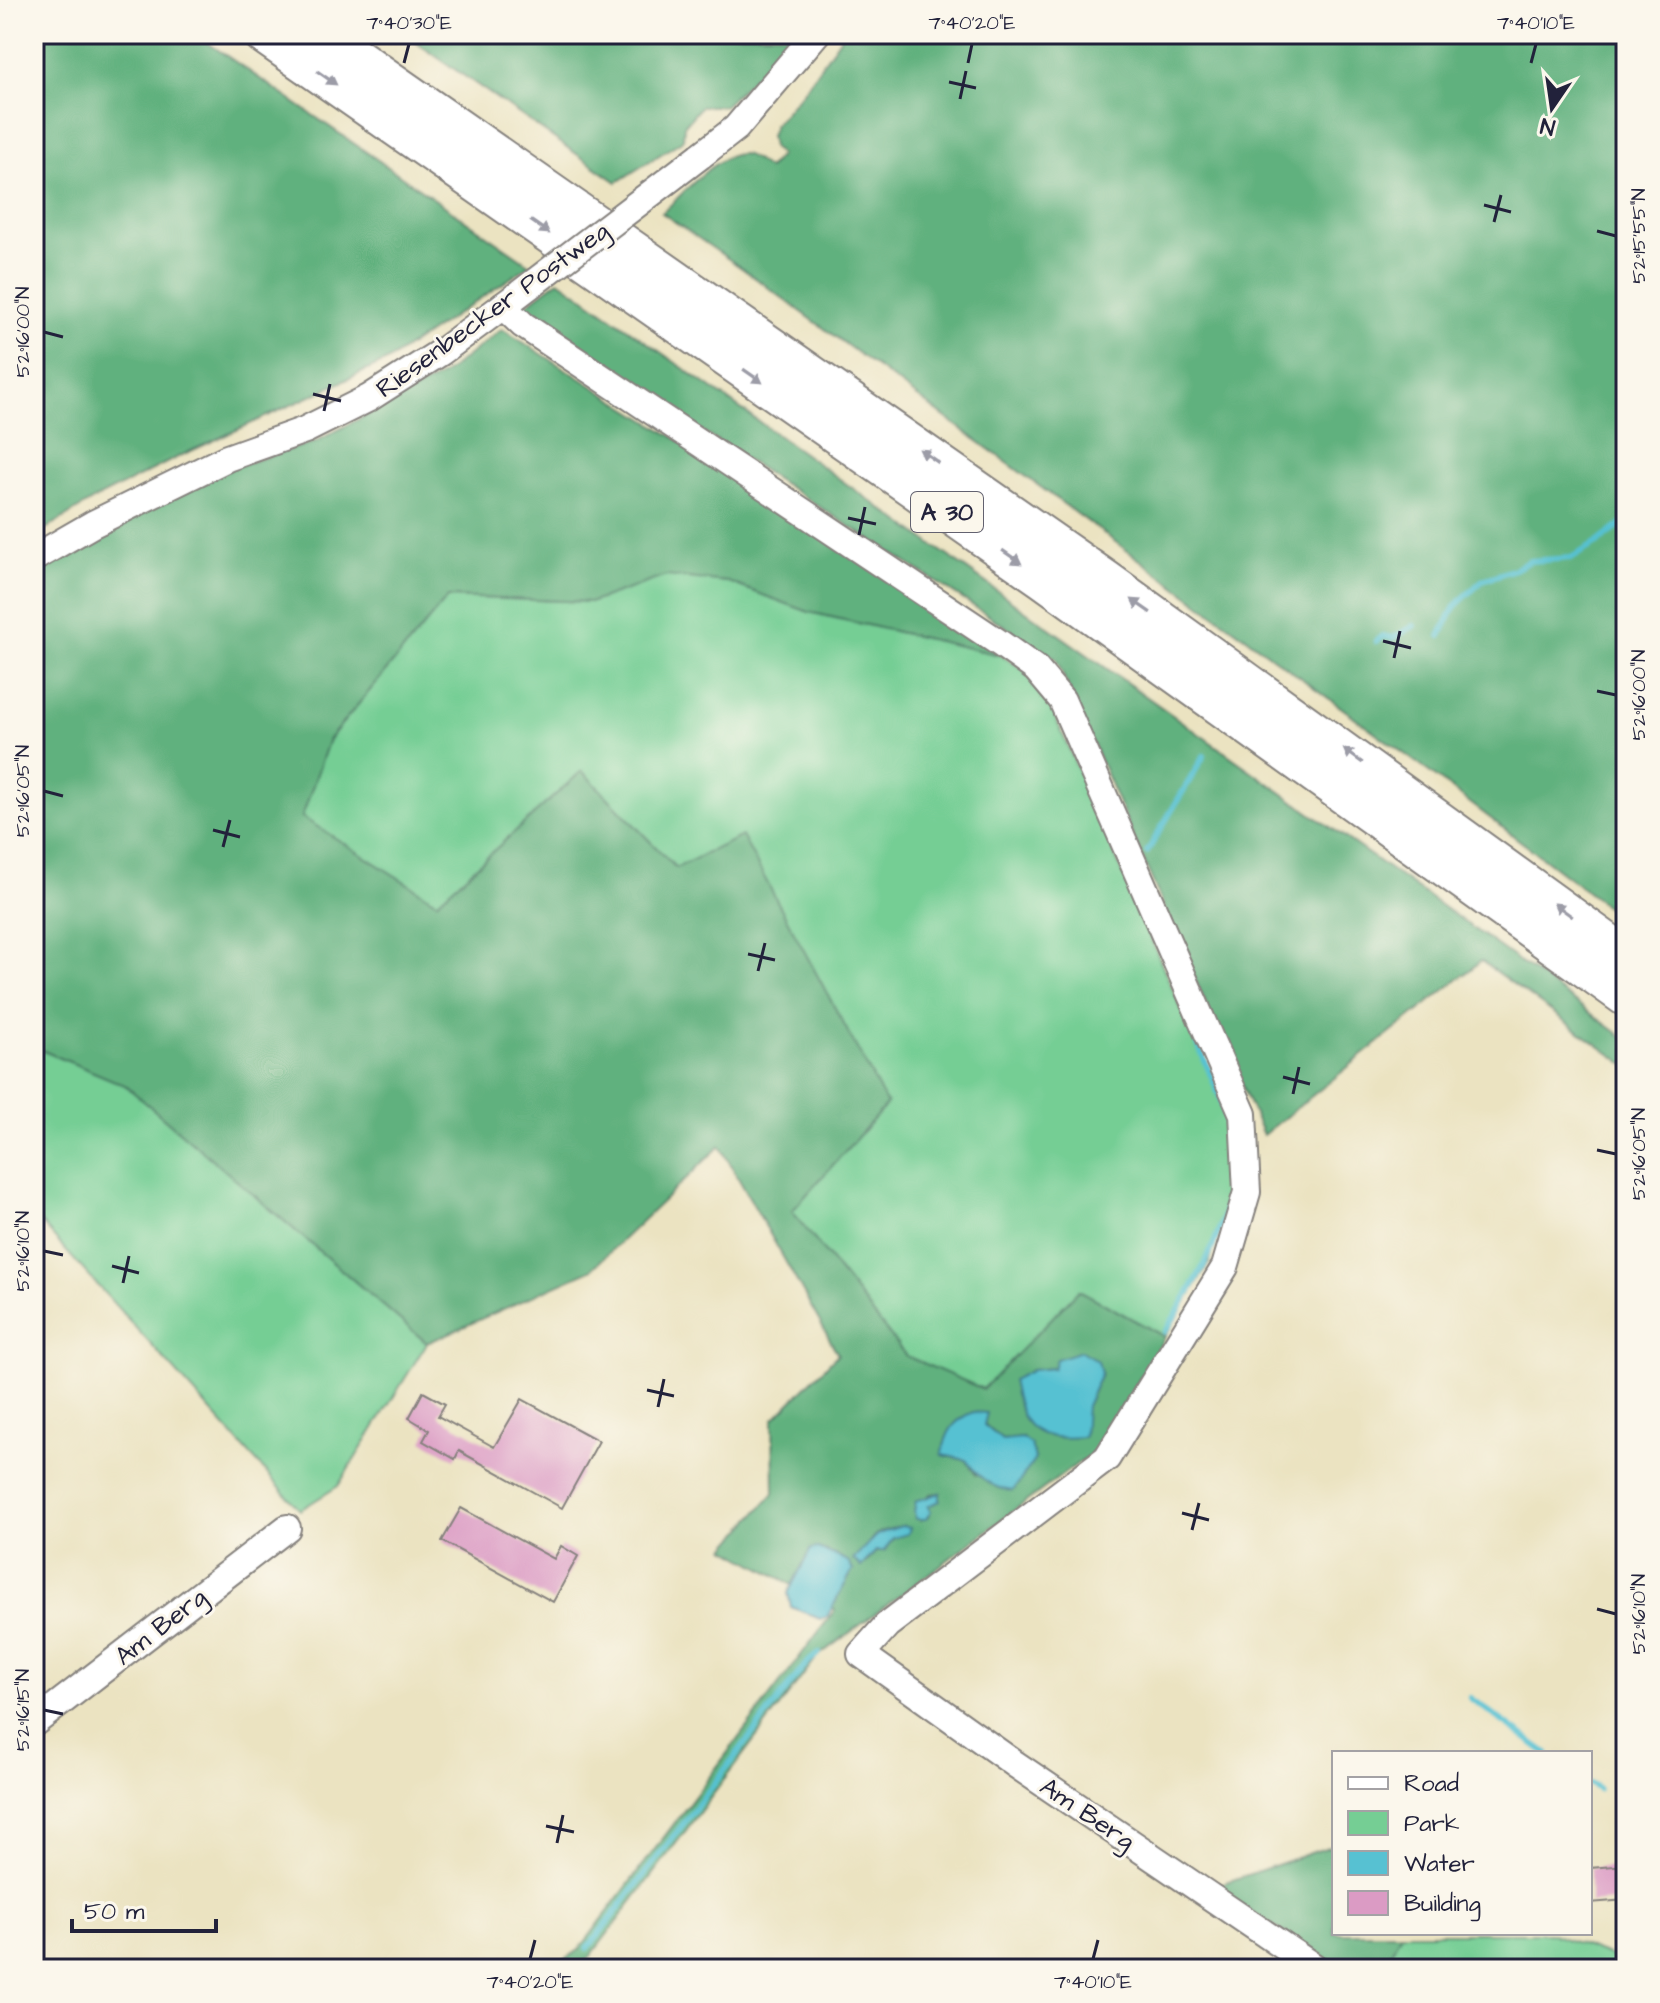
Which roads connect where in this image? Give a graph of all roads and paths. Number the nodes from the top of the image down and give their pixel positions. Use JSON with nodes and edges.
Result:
{"nodes":[{"id":1,"x":263,"y":34,"type":"edge"},
{"id":2,"x":323,"y":34,"type":"edge"},
{"id":3,"x":816,"y":34,"type":"edge"},
{"id":4,"x":509,"y":301,"type":"junction"},
{"id":5,"x":34,"y":558,"type":"edge"},
{"id":6,"x":1626,"y":956,"type":"edge"},
{"id":7,"x":1626,"y":997,"type":"edge"},
{"id":8,"x":287,"y":1528,"type":"dead end"},
{"id":9,"x":34,"y":1723,"type":"edge"},
{"id":10,"x":1317,"y":1969,"type":"edge"}],
"edges":[{"from":1,"to":7,"type":"highway","number":"A 30","one_way":true},
{"from":6,"to":2,"type":"highway","number":"A 30","one_way":true},
{"from":3,"to":4,"type":"street","name":"Riesenbecker Postweg","bridge":true},
{"from":4,"to":5,"type":"street","name":"Riesenbecker Postweg"},
{"from":4,"to":10,"type":"street","name":"Am Berg"},
{"from":8,"to":9,"type":"street","name":"Am Berg"}]}
